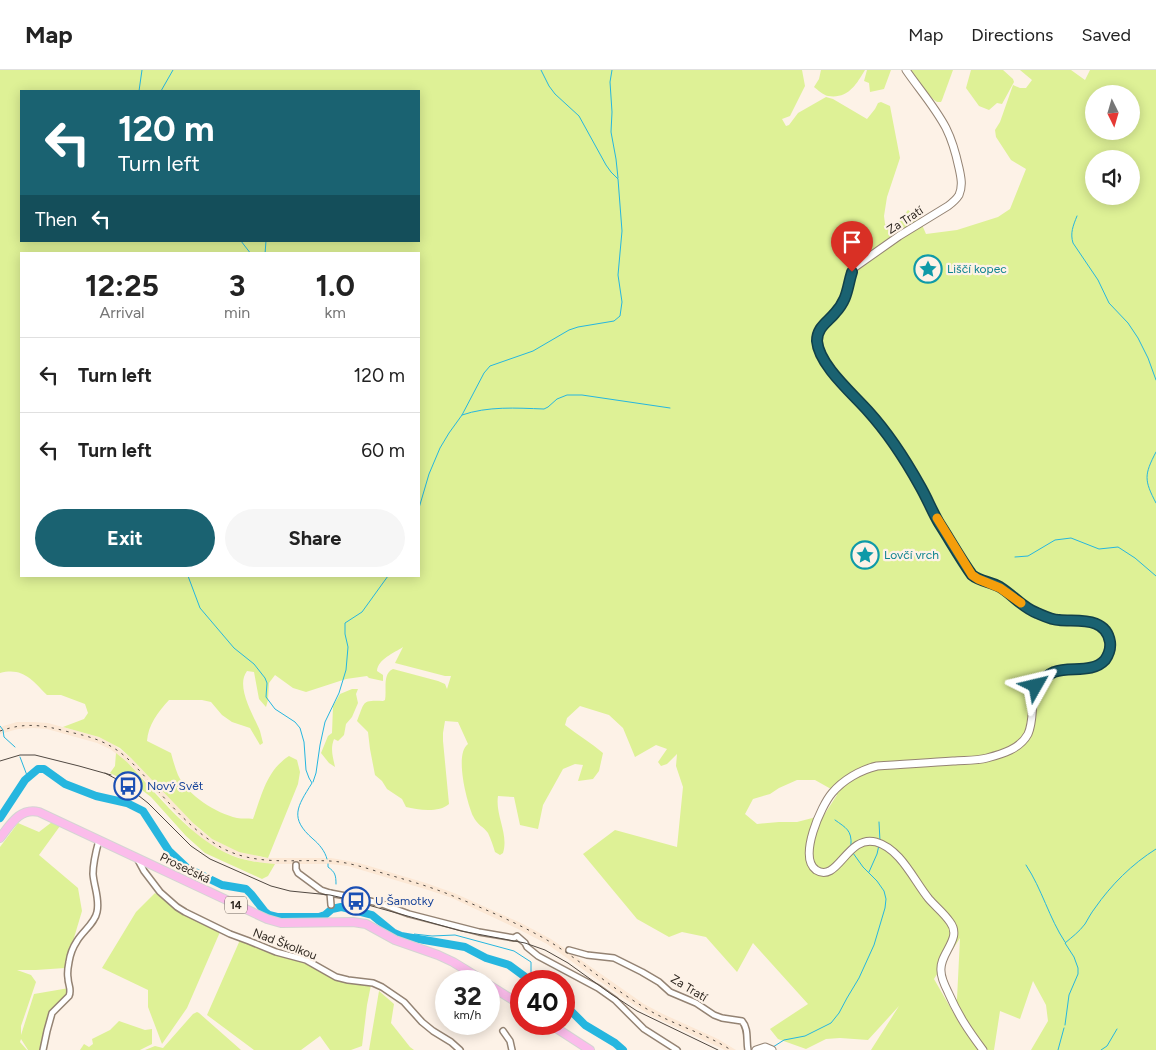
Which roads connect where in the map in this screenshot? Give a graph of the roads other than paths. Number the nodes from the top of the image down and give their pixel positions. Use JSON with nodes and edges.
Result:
{"nodes":[{"id":1,"x":906,"y":70,"type":"edge"},
{"id":2,"x":0,"y":838,"type":"edge"},
{"id":3,"x":98,"y":840,"type":"junction"},
{"id":4,"x":137,"y":857,"type":"junction"},
{"id":5,"x":296,"y":865,"type":"dead end"},
{"id":6,"x":330,"y":893,"type":"junction"},
{"id":7,"x":331,"y":906,"type":"dead end"},
{"id":8,"x":569,"y":950,"type":"dead end"},
{"id":9,"x":466,"y":970,"type":"edge"},
{"id":10,"x":503,"y":1031,"type":"dead end"},
{"id":11,"x":567,"y":1035,"type":"edge"},
{"id":12,"x":43,"y":1050,"type":"edge"},
{"id":13,"x":460,"y":1050,"type":"edge"},
{"id":14,"x":512,"y":1050,"type":"edge"},
{"id":15,"x":590,"y":1050,"type":"edge"},
{"id":16,"x":677,"y":1050,"type":"edge"},
{"id":17,"x":748,"y":1050,"type":"edge"},
{"id":18,"x":756,"y":1050,"type":"edge"},
{"id":19,"x":772,"y":1050,"type":"edge"},
{"id":20,"x":983,"y":1050,"type":"edge"}],
"edges":[{"from":1,"to":20,"type":"street","name":"Za Tratí"},
{"from":2,"to":3,"type":"main road","name":"Prosečská","number":"14"},
{"from":3,"to":4,"type":"main road","name":"Prosečská","number":"14"},
{"from":3,"to":12,"type":"street"},
{"from":4,"to":9,"type":"main road","name":"Prosečská","number":"14"},
{"from":4,"to":13,"type":"street","name":"Nad Školkou"},
{"from":5,"to":6,"type":"street"},
{"from":6,"to":7,"type":"street"},
{"from":6,"to":16,"type":"street"},
{"from":8,"to":17,"type":"street","name":"Za Tratí"},
{"from":10,"to":14,"type":"street"},
{"from":11,"to":15,"type":"main road"},
{"from":18,"to":19,"type":"street"}]}
